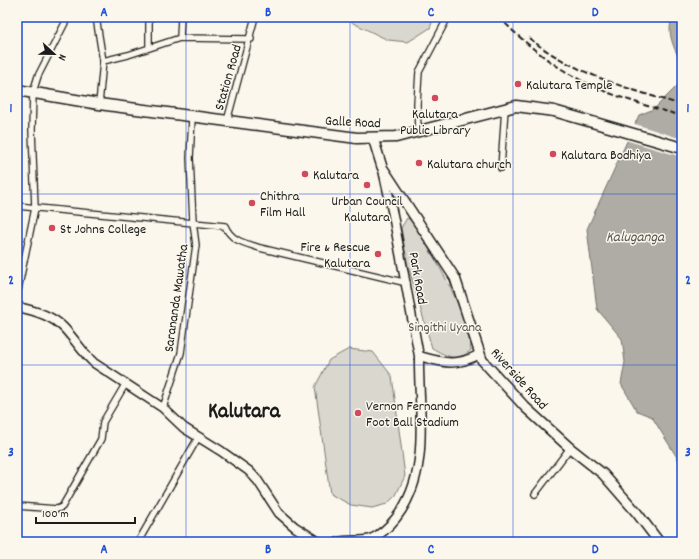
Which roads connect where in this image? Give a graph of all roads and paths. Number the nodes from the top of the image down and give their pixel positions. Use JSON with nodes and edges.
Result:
{"nodes":[{"id":1,"x":68,"y":17,"type":"edge"},
{"id":2,"x":96,"y":17,"type":"edge"},
{"id":3,"x":149,"y":17,"type":"edge"},
{"id":4,"x":181,"y":17,"type":"edge"},
{"id":5,"x":255,"y":17,"type":"edge"},
{"id":6,"x":448,"y":17,"type":"edge"},
{"id":7,"x":180,"y":38,"type":"junction"},
{"id":8,"x":251,"y":39,"type":"junction"},
{"id":9,"x":149,"y":47,"type":"junction"},
{"id":10,"x":103,"y":61,"type":"junction"},
{"id":11,"x":17,"y":90,"type":"edge"},
{"id":12,"x":33,"y":92,"type":"junction"},
{"id":13,"x":99,"y":104,"type":"junction"},
{"id":14,"x":505,"y":108,"type":"junction"},
{"id":15,"x":192,"y":117,"type":"junction"},
{"id":16,"x":227,"y":121,"type":"junction"},
{"id":17,"x":418,"y":131,"type":"junction"},
{"id":18,"x":373,"y":138,"type":"junction"},
{"id":19,"x":682,"y":148,"type":"edge"},
{"id":20,"x":382,"y":167,"type":"junction"},
{"id":21,"x":501,"y":168,"type":"dead end"},
{"id":22,"x":17,"y":206,"type":"edge"},
{"id":23,"x":35,"y":208,"type":"junction"},
{"id":24,"x":193,"y":222,"type":"junction"},
{"id":25,"x":407,"y":283,"type":"junction"},
{"id":26,"x":17,"y":295,"type":"edge"},
{"id":27,"x":17,"y":306,"type":"edge"},
{"id":28,"x":480,"y":354,"type":"junction"},
{"id":29,"x":419,"y":356,"type":"junction"},
{"id":30,"x":126,"y":383,"type":"junction"},
{"id":31,"x":163,"y":408,"type":"junction"},
{"id":32,"x":199,"y":436,"type":"junction"},
{"id":33,"x":570,"y":448,"type":"junction"},
{"id":34,"x":535,"y":494,"type":"dead end"},
{"id":35,"x":17,"y":506,"type":"edge"},
{"id":36,"x":138,"y":542,"type":"edge"},
{"id":37,"x":319,"y":542,"type":"edge"},
{"id":38,"x":338,"y":542,"type":"edge"},
{"id":39,"x":659,"y":542,"type":"edge"}],
"edges":[{"from":1,"to":12,"type":"street"},
{"from":2,"to":10,"type":"street"},
{"from":3,"to":9,"type":"street"},
{"from":4,"to":7,"type":"street"},
{"from":5,"to":8,"type":"street","name":"Station Road"},
{"from":6,"to":17,"type":"street"},
{"from":7,"to":8,"type":"street"},
{"from":7,"to":9,"type":"street"},
{"from":8,"to":16,"type":"street","name":"Station Road"},
{"from":9,"to":10,"type":"street"},
{"from":10,"to":13,"type":"street"},
{"from":11,"to":12,"type":"highway","name":"Galle Road"},
{"from":12,"to":13,"type":"highway","name":"Galle Road"},
{"from":12,"to":23,"type":"street"},
{"from":13,"to":15,"type":"highway","name":"Galle Road"},
{"from":14,"to":17,"type":"highway","name":"Galle Road"},
{"from":14,"to":19,"type":"highway","name":"Galle Road"},
{"from":14,"to":21,"type":"street"},
{"from":15,"to":16,"type":"highway","name":"Galle Road"},
{"from":15,"to":24,"type":"street","name":"Sarananda Mawatha"},
{"from":16,"to":18,"type":"highway","name":"Galle Road"},
{"from":17,"to":18,"type":"highway","name":"Galle Road"},
{"from":18,"to":20,"type":"main road","name":"Riverside Road"},
{"from":20,"to":25,"type":"street","name":"Park Road"},
{"from":20,"to":28,"type":"main road","name":"Riverside Road"},
{"from":22,"to":23,"type":"street"},
{"from":23,"to":24,"type":"street"},
{"from":23,"to":26,"type":"street"},
{"from":24,"to":25,"type":"street"},
{"from":24,"to":31,"type":"street","name":"Sarananda Mawatha"},
{"from":25,"to":29,"type":"street","name":"Park Road"},
{"from":27,"to":30,"type":"street"},
{"from":28,"to":29,"type":"street"},
{"from":28,"to":33,"type":"main road","name":"Riverside Road"},
{"from":29,"to":38,"type":"street","name":"Park Road"},
{"from":30,"to":31,"type":"street"},
{"from":30,"to":35,"type":"street"},
{"from":31,"to":32,"type":"street"},
{"from":32,"to":36,"type":"street"},
{"from":32,"to":37,"type":"street"},
{"from":33,"to":34,"type":"street"},
{"from":33,"to":39,"type":"main road","name":"Riverside Road"}]}
